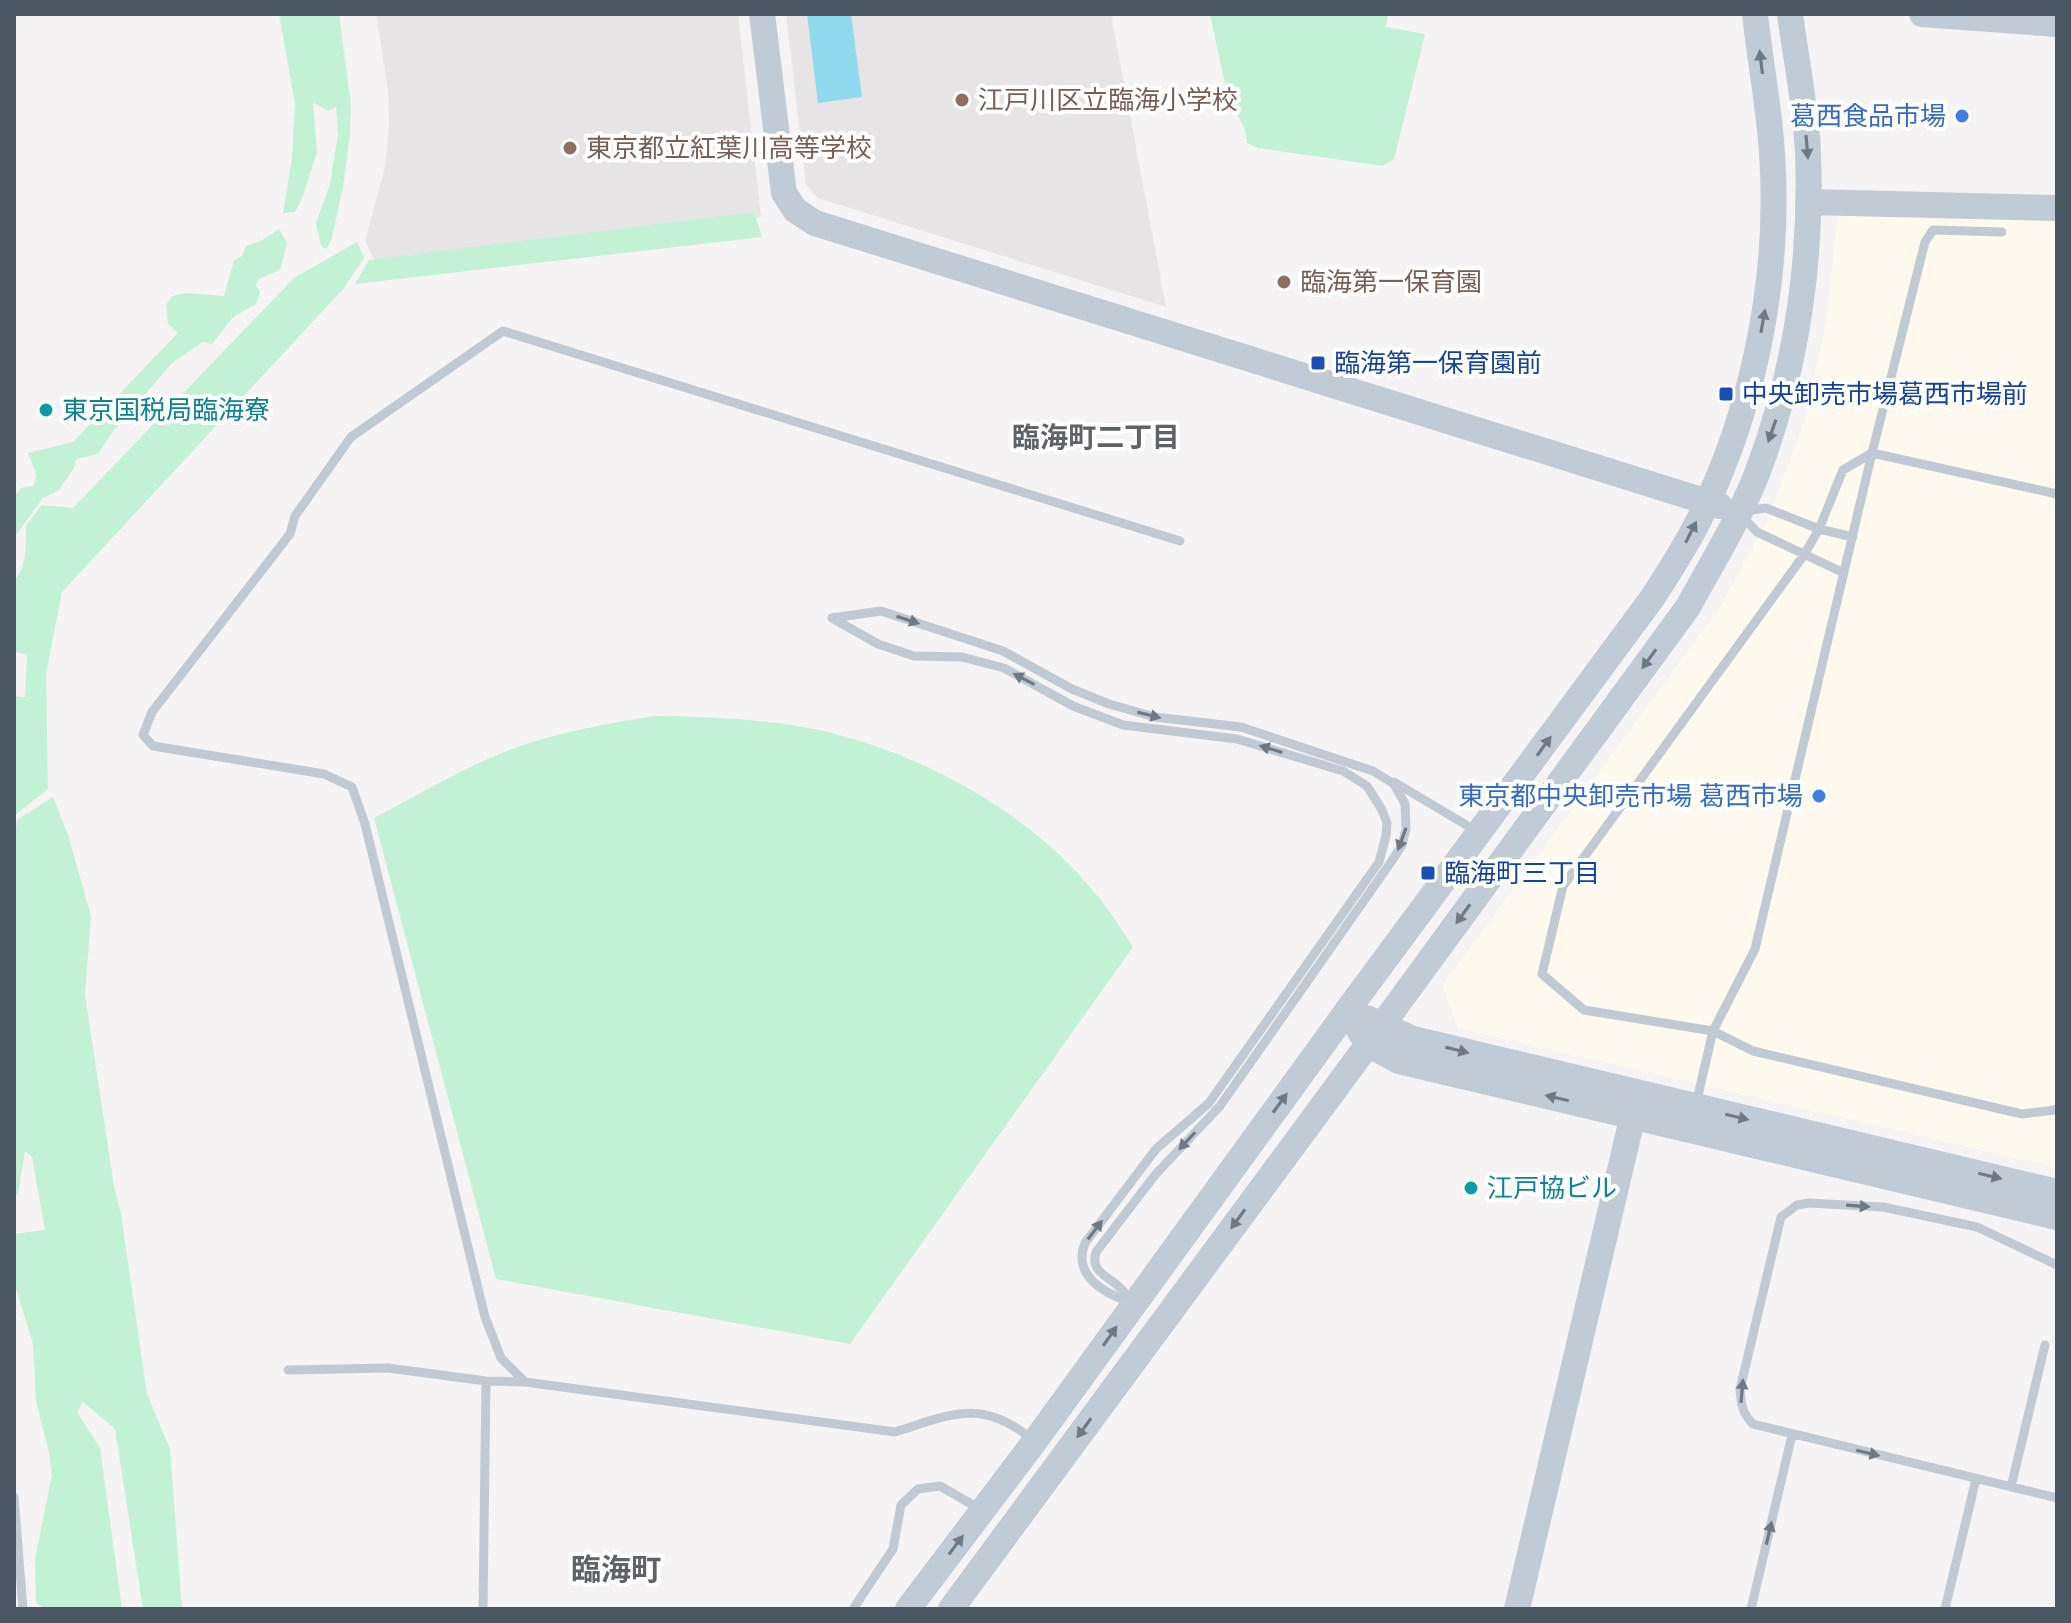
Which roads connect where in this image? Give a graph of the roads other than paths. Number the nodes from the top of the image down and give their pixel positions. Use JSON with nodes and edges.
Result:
{"nodes":[{"id":1,"x":762,"y":14,"type":"edge"},
{"id":2,"x":1755,"y":14,"type":"edge"},
{"id":3,"x":1790,"y":14,"type":"edge"},
{"id":4,"x":1922,"y":14,"type":"edge"},
{"id":5,"x":2057,"y":24,"type":"edge"},
{"id":6,"x":1808,"y":202,"type":"junction"},
{"id":7,"x":2057,"y":208,"type":"edge"},
{"id":8,"x":2002,"y":232,"type":"dead end"},
{"id":9,"x":1911,"y":243,"type":"dead end"},
{"id":10,"x":1924,"y":247,"type":"junction"},
{"id":11,"x":1899,"y":289,"type":"dead end"},
{"id":12,"x":1913,"y":292,"type":"junction"},
{"id":13,"x":1890,"y":331,"type":"dead end"},
{"id":14,"x":1902,"y":335,"type":"junction"},
{"id":15,"x":1872,"y":453,"type":"junction"},
{"id":16,"x":2057,"y":494,"type":"edge"},
{"id":17,"x":1706,"y":501,"type":"junction"},
{"id":18,"x":1738,"y":512,"type":"junction"},
{"id":19,"x":1819,"y":529,"type":"junction"},
{"id":20,"x":1853,"y":537,"type":"junction"},
{"id":21,"x":1180,"y":541,"type":"dead end"},
{"id":22,"x":1804,"y":555,"type":"junction"},
{"id":23,"x":1844,"y":573,"type":"junction"},
{"id":24,"x":1384,"y":777,"type":"junction"},
{"id":25,"x":1480,"y":834,"type":"junction"},
{"id":26,"x":1347,"y":1011,"type":"junction"},
{"id":27,"x":1713,"y":1031,"type":"junction"},
{"id":28,"x":1376,"y":1034,"type":"junction"},
{"id":29,"x":1635,"y":1105,"type":"junction"},
{"id":30,"x":1695,"y":1107,"type":"junction"},
{"id":31,"x":2056,"y":1107,"type":"edge"},
{"id":32,"x":2057,"y":1192,"type":"edge"},
{"id":33,"x":2057,"y":1217,"type":"edge"},
{"id":34,"x":2057,"y":1265,"type":"edge"},
{"id":35,"x":1133,"y":1303,"type":"junction"},
{"id":36,"x":1163,"y":1321,"type":"junction"},
{"id":37,"x":2045,"y":1345,"type":"dead end"},
{"id":38,"x":288,"y":1370,"type":"dead end"},
{"id":39,"x":486,"y":1381,"type":"junction"},
{"id":40,"x":525,"y":1382,"type":"junction"},
{"id":41,"x":1792,"y":1435,"type":"junction"},
{"id":42,"x":1035,"y":1441,"type":"junction"},
{"id":43,"x":1976,"y":1479,"type":"junction"},
{"id":44,"x":2011,"y":1487,"type":"junction"},
{"id":45,"x":14,"y":1497,"type":"edge"},
{"id":46,"x":2057,"y":1498,"type":"edge"},
{"id":47,"x":982,"y":1511,"type":"junction"},
{"id":48,"x":23,"y":1609,"type":"edge"},
{"id":49,"x":483,"y":1609,"type":"edge"},
{"id":50,"x":853,"y":1609,"type":"edge"},
{"id":51,"x":908,"y":1609,"type":"edge"},
{"id":52,"x":951,"y":1609,"type":"edge"},
{"id":53,"x":1517,"y":1609,"type":"edge"},
{"id":54,"x":1751,"y":1609,"type":"edge"},
{"id":55,"x":1945,"y":1609,"type":"edge"}],
"edges":[{"from":1,"to":17,"type":"street"},
{"from":17,"to":2,"type":"street","one_way":true},
{"from":3,"to":6,"type":"street","one_way":true},
{"from":4,"to":5,"type":"street"},
{"from":6,"to":7,"type":"street"},
{"from":6,"to":18,"type":"street","one_way":true},
{"from":8,"to":10,"type":"lane"},
{"from":9,"to":10,"type":"lane"},
{"from":10,"to":12,"type":"lane"},
{"from":11,"to":12,"type":"lane"},
{"from":12,"to":14,"type":"lane"},
{"from":13,"to":14,"type":"lane"},
{"from":14,"to":15,"type":"lane"},
{"from":15,"to":16,"type":"lane"},
{"from":15,"to":19,"type":"lane"},
{"from":15,"to":20,"type":"lane"},
{"from":17,"to":18,"type":"street"},
{"from":25,"to":17,"type":"street","one_way":true},
{"from":18,"to":19,"type":"lane"},
{"from":18,"to":22,"type":"lane"},
{"from":18,"to":28,"type":"street","one_way":true},
{"from":19,"to":20,"type":"lane"},
{"from":19,"to":22,"type":"lane"},
{"from":20,"to":23,"type":"lane"},
{"from":21,"to":40,"type":"lane"},
{"from":22,"to":23,"type":"lane"},
{"from":22,"to":27,"type":"lane"},
{"from":23,"to":27,"type":"lane"},
{"from":24,"to":25,"type":"lane"},
{"from":24,"to":35,"type":"lane","one_way":true},
{"from":35,"to":24,"type":"lane","one_way":true},
{"from":25,"to":26,"type":"street"},
{"from":26,"to":28,"type":"street"},
{"from":35,"to":26,"type":"street","one_way":true},
{"from":27,"to":30,"type":"lane"},
{"from":27,"to":31,"type":"lane"},
{"from":28,"to":29,"type":"street"},
{"from":28,"to":36,"type":"street","one_way":true},
{"from":29,"to":30,"type":"street"},
{"from":29,"to":33,"type":"street"},
{"from":29,"to":53,"type":"street"},
{"from":30,"to":32,"type":"street","one_way":true},
{"from":41,"to":34,"type":"lane","one_way":true},
{"from":35,"to":36,"type":"street"},
{"from":42,"to":35,"type":"street","one_way":true},
{"from":36,"to":52,"type":"street","one_way":true},
{"from":37,"to":44,"type":"lane"},
{"from":38,"to":39,"type":"lane"},
{"from":39,"to":40,"type":"lane"},
{"from":39,"to":49,"type":"lane"},
{"from":40,"to":42,"type":"lane"},
{"from":41,"to":43,"type":"lane","one_way":true},
{"from":54,"to":41,"type":"lane","one_way":true},
{"from":42,"to":47,"type":"street"},
{"from":43,"to":44,"type":"lane"},
{"from":43,"to":55,"type":"lane"},
{"from":44,"to":46,"type":"lane"},
{"from":45,"to":48,"type":"lane"},
{"from":47,"to":50,"type":"lane"},
{"from":51,"to":47,"type":"street","one_way":true}]}
